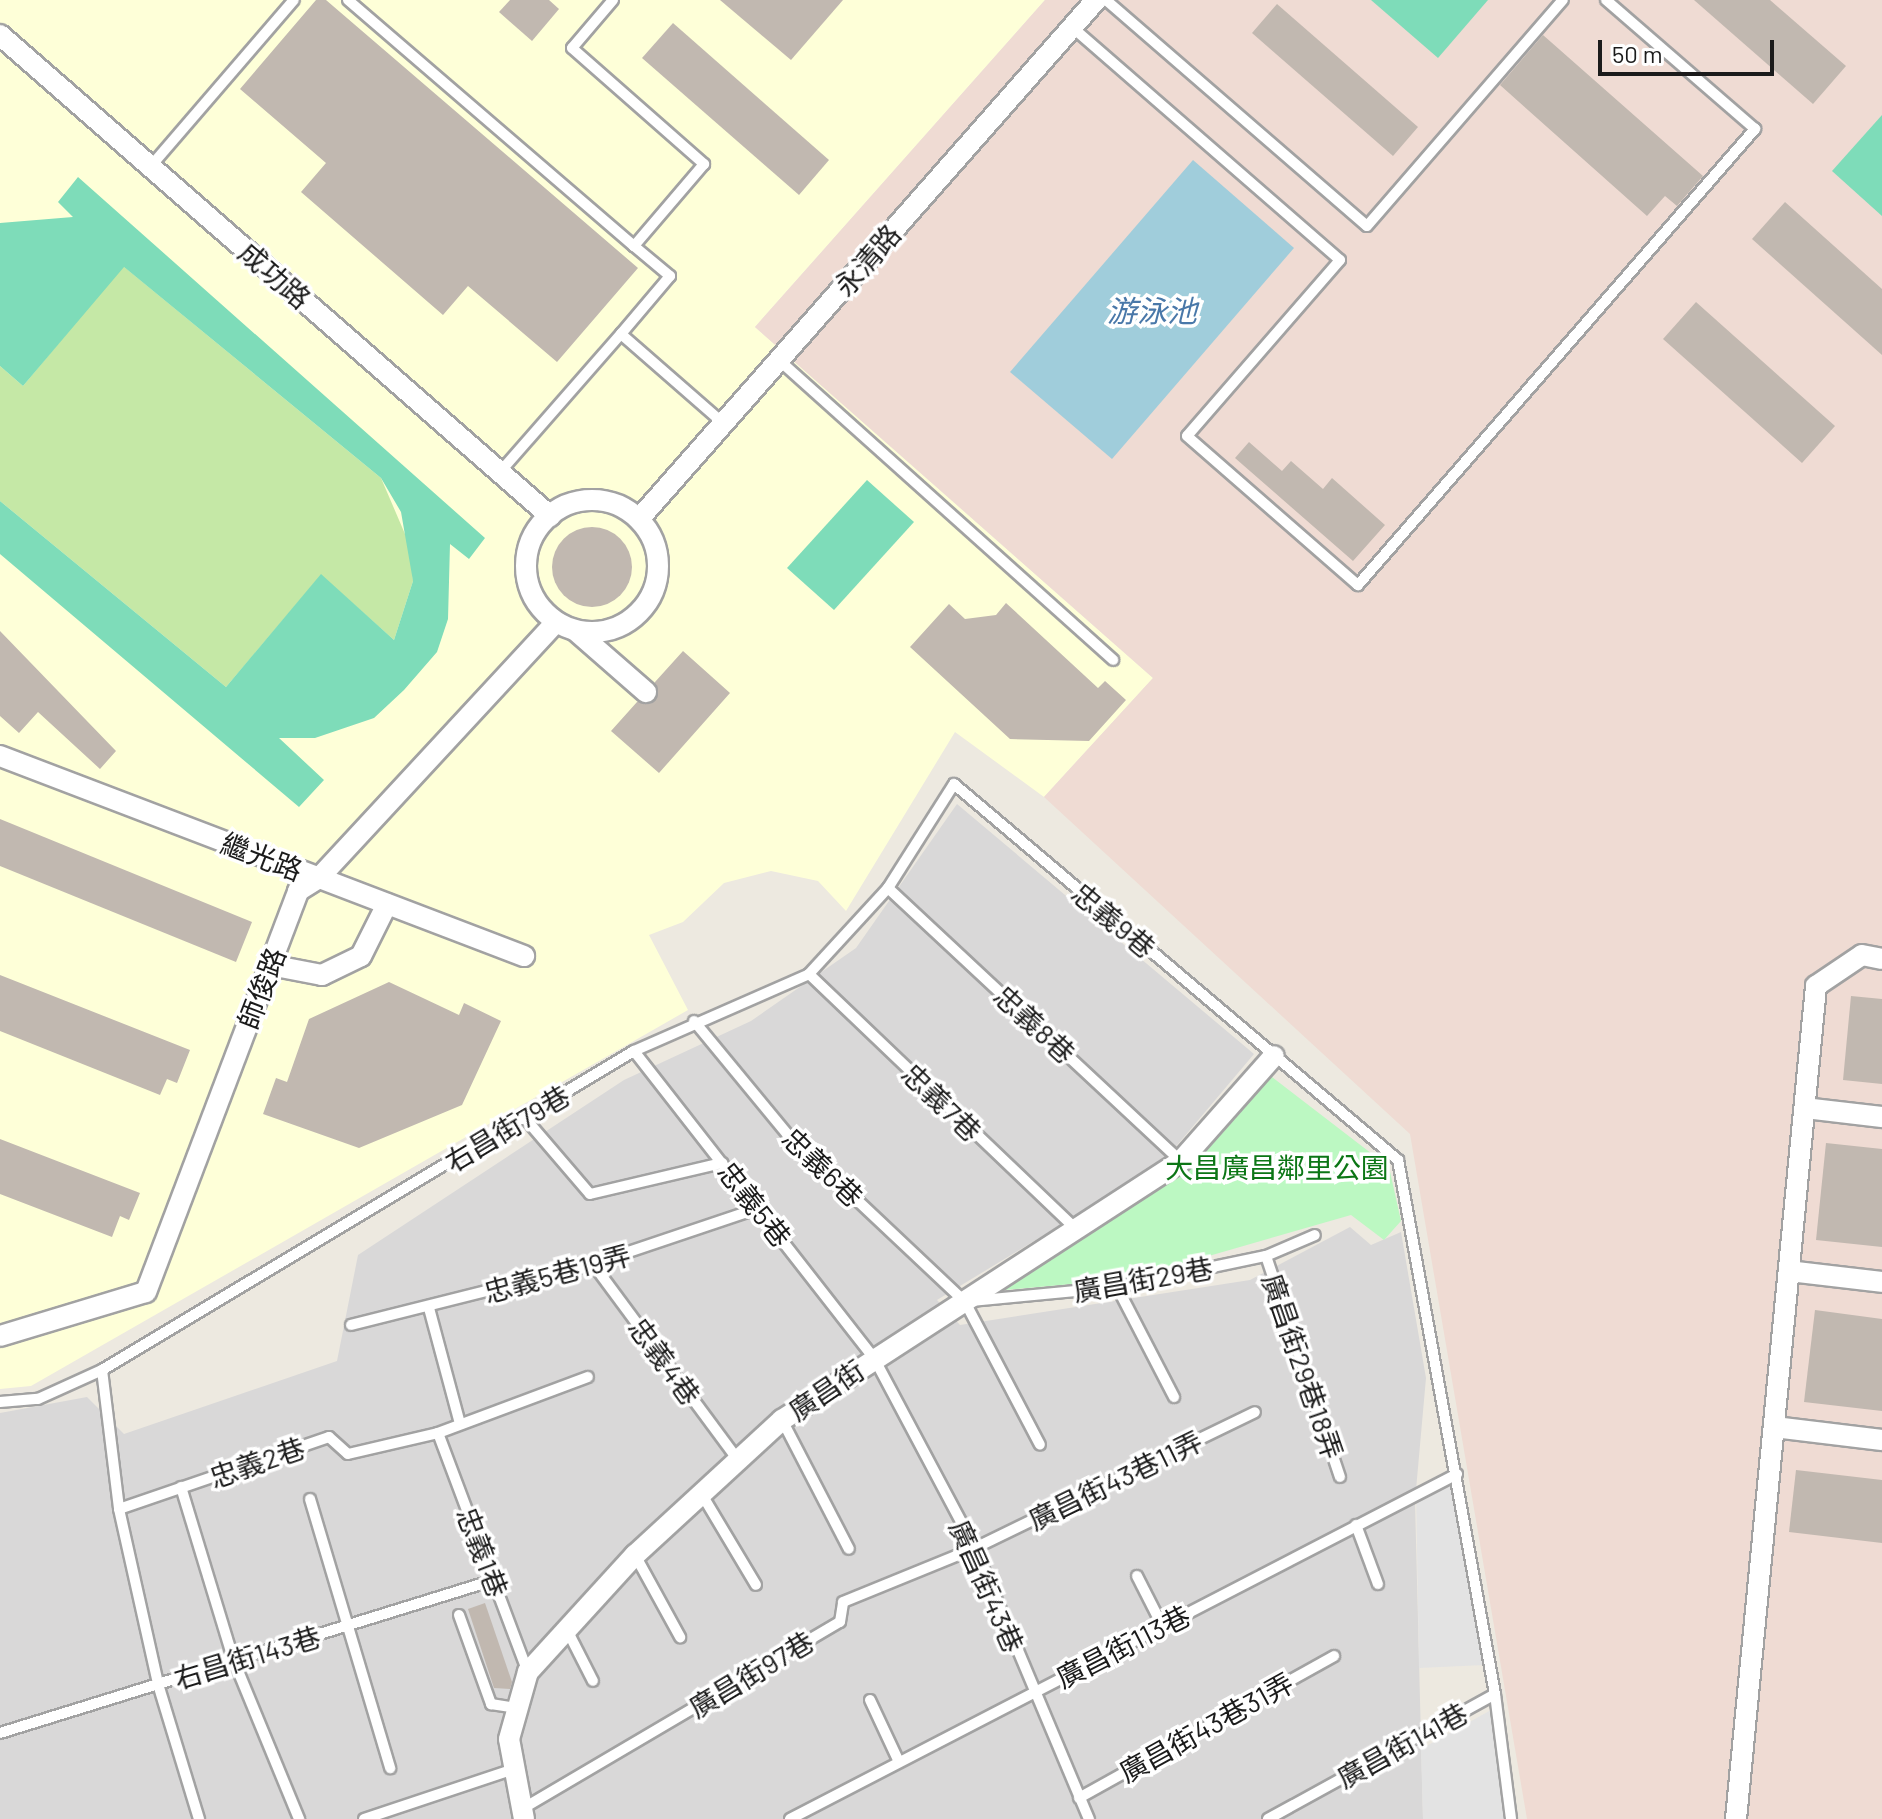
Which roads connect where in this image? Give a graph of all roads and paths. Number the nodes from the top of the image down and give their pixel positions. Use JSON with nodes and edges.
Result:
{"nodes":[{"id":1,"x":294,"y":0,"type":"edge"},
{"id":2,"x":348,"y":0,"type":"edge"},
{"id":3,"x":613,"y":0,"type":"edge"},
{"id":4,"x":1096,"y":0,"type":"edge"},
{"id":5,"x":1106,"y":0,"type":"edge"},
{"id":6,"x":1563,"y":0,"type":"edge"},
{"id":7,"x":1606,"y":0,"type":"edge"},
{"id":8,"x":1072,"y":27,"type":"junction"},
{"id":9,"x":0,"y":35,"type":"edge"},
{"id":10,"x":151,"y":166,"type":"junction"},
{"id":11,"x":634,"y":246,"type":"junction"},
{"id":12,"x":621,"y":334,"type":"junction"},
{"id":13,"x":779,"y":360,"type":"junction"},
{"id":14,"x":723,"y":423,"type":"junction"},
{"id":15,"x":500,"y":472,"type":"junction"},
{"id":16,"x":550,"y":516,"type":"junction"},
{"id":17,"x":639,"y":519,"type":"junction"},
{"id":18,"x":556,"y":622,"type":"junction"},
{"id":19,"x":576,"y":631,"type":"junction"},
{"id":20,"x":1113,"y":660,"type":"dead end"},
{"id":21,"x":646,"y":692,"type":"dead end"},
{"id":22,"x":0,"y":756,"type":"edge"},
{"id":23,"x":954,"y":784,"type":"joint"},
{"id":24,"x":319,"y":878,"type":"junction"},
{"id":25,"x":888,"y":888,"type":"junction"},
{"id":26,"x":387,"y":904,"type":"junction"},
{"id":27,"x":524,"y":956,"type":"dead end"},
{"id":28,"x":1882,"y":959,"type":"edge"},
{"id":29,"x":270,"y":965,"type":"junction"},
{"id":30,"x":809,"y":974,"type":"junction"},
{"id":31,"x":694,"y":1021,"type":"junction"},
{"id":32,"x":634,"y":1051,"type":"junction"},
{"id":33,"x":1274,"y":1056,"type":"junction"},
{"id":34,"x":1805,"y":1108,"type":"junction"},
{"id":35,"x":524,"y":1117,"type":"junction"},
{"id":36,"x":1882,"y":1117,"type":"edge"},
{"id":37,"x":1181,"y":1161,"type":"junction"},
{"id":38,"x":722,"y":1163,"type":"junction"},
{"id":39,"x":759,"y":1208,"type":"junction"},
{"id":40,"x":1076,"y":1229,"type":"junction"},
{"id":41,"x":1315,"y":1235,"type":"dead end"},
{"id":42,"x":1266,"y":1256,"type":"junction"},
{"id":43,"x":593,"y":1264,"type":"junction"},
{"id":44,"x":1789,"y":1271,"type":"junction"},
{"id":45,"x":1882,"y":1282,"type":"edge"},
{"id":46,"x":1117,"y":1287,"type":"junction"},
{"id":47,"x":965,"y":1302,"type":"junction"},
{"id":48,"x":429,"y":1308,"type":"junction"},
{"id":49,"x":351,"y":1325,"type":"dead end"},
{"id":50,"x":0,"y":1336,"type":"edge"},
{"id":51,"x":874,"y":1358,"type":"junction"},
{"id":52,"x":102,"y":1370,"type":"junction"},
{"id":53,"x":588,"y":1377,"type":"dead end"},
{"id":54,"x":1174,"y":1397,"type":"dead end"},
{"id":55,"x":0,"y":1402,"type":"edge"},
{"id":56,"x":1255,"y":1412,"type":"dead end"},
{"id":57,"x":782,"y":1420,"type":"junction"},
{"id":58,"x":460,"y":1424,"type":"junction"},
{"id":59,"x":1774,"y":1427,"type":"junction"},
{"id":60,"x":438,"y":1433,"type":"junction"},
{"id":61,"x":1882,"y":1440,"type":"edge"},
{"id":62,"x":1040,"y":1445,"type":"dead end"},
{"id":63,"x":736,"y":1457,"type":"junction"},
{"id":64,"x":1457,"y":1474,"type":"junction"},
{"id":65,"x":1340,"y":1477,"type":"dead end"},
{"id":66,"x":181,"y":1487,"type":"junction"},
{"id":67,"x":700,"y":1491,"type":"junction"},
{"id":68,"x":310,"y":1499,"type":"dead end"},
{"id":69,"x":119,"y":1509,"type":"junction"},
{"id":70,"x":1356,"y":1525,"type":"junction"},
{"id":71,"x":975,"y":1548,"type":"junction"},
{"id":72,"x":849,"y":1549,"type":"dead end"},
{"id":73,"x":635,"y":1555,"type":"junction"},
{"id":74,"x":1137,"y":1576,"type":"dead end"},
{"id":75,"x":494,"y":1580,"type":"junction"},
{"id":76,"x":1378,"y":1584,"type":"dead end"},
{"id":77,"x":756,"y":1585,"type":"dead end"},
{"id":78,"x":459,"y":1615,"type":"dead end"},
{"id":79,"x":347,"y":1626,"type":"junction"},
{"id":80,"x":1163,"y":1627,"type":"junction"},
{"id":81,"x":567,"y":1630,"type":"junction"},
{"id":82,"x":680,"y":1637,"type":"dead end"},
{"id":83,"x":1334,"y":1656,"type":"dead end"},
{"id":84,"x":234,"y":1661,"type":"junction"},
{"id":85,"x":528,"y":1672,"type":"junction"},
{"id":86,"x":593,"y":1681,"type":"dead end"},
{"id":87,"x":158,"y":1684,"type":"junction"},
{"id":88,"x":1033,"y":1692,"type":"junction"},
{"id":89,"x":1495,"y":1694,"type":"junction"},
{"id":90,"x":870,"y":1700,"type":"dead end"},
{"id":91,"x":516,"y":1708,"type":"junction"},
{"id":92,"x":0,"y":1733,"type":"edge"},
{"id":93,"x":899,"y":1762,"type":"junction"},
{"id":94,"x":390,"y":1768,"type":"dead end"},
{"id":95,"x":511,"y":1770,"type":"junction"},
{"id":96,"x":1079,"y":1798,"type":"junction"},
{"id":97,"x":523,"y":1814,"type":"edge"},
{"id":98,"x":199,"y":1819,"type":"edge"},
{"id":99,"x":299,"y":1819,"type":"edge"},
{"id":100,"x":364,"y":1819,"type":"edge"},
{"id":101,"x":790,"y":1819,"type":"edge"},
{"id":102,"x":1089,"y":1819,"type":"edge"},
{"id":103,"x":1268,"y":1819,"type":"edge"},
{"id":104,"x":1511,"y":1819,"type":"edge"},
{"id":105,"x":1736,"y":1819,"type":"edge"}],
"edges":[{"from":1,"to":10,"type":"lane"},
{"from":2,"to":11,"type":"lane"},
{"from":3,"to":11,"type":"lane"},
{"from":4,"to":8,"type":"street","name":"永清路"},
{"from":5,"to":6,"type":"lane"},
{"from":7,"to":8,"type":"lane"},
{"from":8,"to":13,"type":"street","name":"永清路"},
{"from":9,"to":10,"type":"street","name":"成功路"},
{"from":10,"to":15,"type":"street","name":"成功路"},
{"from":11,"to":12,"type":"lane"},
{"from":12,"to":14,"type":"lane"},
{"from":12,"to":15,"type":"lane"},
{"from":13,"to":14,"type":"street","name":"永清路"},
{"from":13,"to":20,"type":"lane"},
{"from":14,"to":17,"type":"street","name":"永清路"},
{"from":15,"to":16,"type":"street","name":"成功路"},
{"from":16,"to":17,"type":"street"},
{"from":16,"to":18,"type":"street"},
{"from":17,"to":19,"type":"street"},
{"from":18,"to":19,"type":"street"},
{"from":18,"to":24,"type":"street","name":"師俊路"},
{"from":19,"to":21,"type":"street"},
{"from":22,"to":24,"type":"street","name":"繼光路"},
{"from":23,"to":25,"type":"lane","name":"右昌街79巷"},
{"from":23,"to":33,"type":"lane","name":"忠義9巷"},
{"from":24,"to":26,"type":"street","name":"繼光路"},
{"from":24,"to":29,"type":"street","name":"師俊路"},
{"from":25,"to":30,"type":"lane","name":"右昌街79巷"},
{"from":25,"to":37,"type":"lane","name":"忠義8巷"},
{"from":26,"to":27,"type":"street","name":"繼光路"},
{"from":26,"to":29,"type":"street"},
{"from":28,"to":34,"type":"street"},
{"from":29,"to":50,"type":"street","name":"師俊路"},
{"from":30,"to":31,"type":"lane","name":"右昌街79巷"},
{"from":30,"to":40,"type":"lane","name":"忠義7巷"},
{"from":31,"to":32,"type":"lane","name":"右昌街79巷"},
{"from":31,"to":47,"type":"lane","name":"忠義6巷"},
{"from":32,"to":35,"type":"lane","name":"右昌街79巷"},
{"from":32,"to":38,"type":"lane","name":"忠義5巷"},
{"from":33,"to":37,"type":"street","name":"廣昌街"},
{"from":33,"to":64,"type":"lane","name":"忠義9巷"},
{"from":34,"to":36,"type":"street"},
{"from":34,"to":44,"type":"street"},
{"from":35,"to":38,"type":"lane"},
{"from":35,"to":52,"type":"lane","name":"右昌街79巷"},
{"from":37,"to":40,"type":"street","name":"廣昌街"},
{"from":38,"to":39,"type":"lane","name":"忠義5巷"},
{"from":39,"to":43,"type":"lane","name":"忠義5巷19弄"},
{"from":39,"to":51,"type":"lane","name":"忠義5巷"},
{"from":40,"to":47,"type":"street","name":"廣昌街"},
{"from":41,"to":42,"type":"lane","name":"廣昌街29巷"},
{"from":42,"to":46,"type":"lane","name":"廣昌街29巷"},
{"from":42,"to":65,"type":"lane","name":"廣昌街29巷18弄"},
{"from":43,"to":48,"type":"lane","name":"忠義5巷19弄"},
{"from":43,"to":63,"type":"lane","name":"忠義4巷"},
{"from":44,"to":45,"type":"street"},
{"from":44,"to":59,"type":"street"},
{"from":46,"to":47,"type":"lane","name":"廣昌街29巷"},
{"from":46,"to":54,"type":"lane"},
{"from":47,"to":51,"type":"street","name":"廣昌街"},
{"from":47,"to":62,"type":"lane","name":"忠義6巷"},
{"from":48,"to":49,"type":"lane","name":"忠義5巷19弄"},
{"from":48,"to":58,"type":"lane"},
{"from":51,"to":57,"type":"street","name":"廣昌街"},
{"from":51,"to":71,"type":"lane","name":"廣昌街43巷"},
{"from":52,"to":55,"type":"lane","name":"右昌街79巷"},
{"from":52,"to":69,"type":"lane"},
{"from":53,"to":58,"type":"lane"},
{"from":56,"to":71,"type":"lane","name":"廣昌街43巷11弄"},
{"from":57,"to":63,"type":"street","name":"廣昌街"},
{"from":57,"to":72,"type":"lane"},
{"from":58,"to":60,"type":"lane"},
{"from":59,"to":61,"type":"street"},
{"from":59,"to":105,"type":"street"},
{"from":60,"to":66,"type":"lane","name":"忠義2巷"},
{"from":60,"to":75,"type":"lane","name":"忠義1巷"},
{"from":63,"to":67,"type":"street","name":"廣昌街"},
{"from":64,"to":70,"type":"lane","name":"廣昌街113巷"},
{"from":64,"to":89,"type":"lane","name":"忠義9巷"},
{"from":66,"to":69,"type":"lane","name":"忠義2巷"},
{"from":66,"to":84,"type":"lane"},
{"from":67,"to":73,"type":"street","name":"廣昌街"},
{"from":67,"to":77,"type":"lane"},
{"from":68,"to":79,"type":"lane"},
{"from":69,"to":87,"type":"lane"},
{"from":70,"to":76,"type":"lane"},
{"from":70,"to":80,"type":"lane","name":"廣昌街113巷"},
{"from":71,"to":88,"type":"lane","name":"廣昌街43巷"},
{"from":71,"to":97,"type":"lane","name":"廣昌街97巷"},
{"from":73,"to":81,"type":"street","name":"廣昌街"},
{"from":73,"to":82,"type":"lane"},
{"from":74,"to":80,"type":"lane"},
{"from":75,"to":79,"type":"lane","name":"右昌街143巷"},
{"from":75,"to":85,"type":"lane","name":"忠義1巷"},
{"from":78,"to":91,"type":"lane","name":"忠義1巷"},
{"from":79,"to":84,"type":"lane","name":"右昌街143巷"},
{"from":79,"to":94,"type":"lane"},
{"from":80,"to":88,"type":"lane","name":"廣昌街113巷"},
{"from":81,"to":85,"type":"street","name":"廣昌街"},
{"from":81,"to":86,"type":"lane"},
{"from":83,"to":96,"type":"lane","name":"廣昌街43巷31弄"},
{"from":84,"to":87,"type":"lane","name":"右昌街143巷"},
{"from":84,"to":99,"type":"lane"},
{"from":85,"to":91,"type":"street","name":"廣昌街"},
{"from":87,"to":92,"type":"lane","name":"右昌街143巷"},
{"from":87,"to":98,"type":"lane"},
{"from":88,"to":93,"type":"lane","name":"廣昌街113巷"},
{"from":88,"to":96,"type":"lane","name":"廣昌街43巷"},
{"from":89,"to":103,"type":"lane","name":"廣昌街141巷"},
{"from":89,"to":104,"type":"lane","name":"忠義9巷"},
{"from":90,"to":93,"type":"lane"},
{"from":91,"to":95,"type":"street","name":"廣昌街"},
{"from":93,"to":101,"type":"lane","name":"廣昌街113巷"},
{"from":95,"to":97,"type":"street","name":"廣昌街"},
{"from":95,"to":100,"type":"lane"},
{"from":96,"to":102,"type":"lane","name":"廣昌街43巷"}]}
